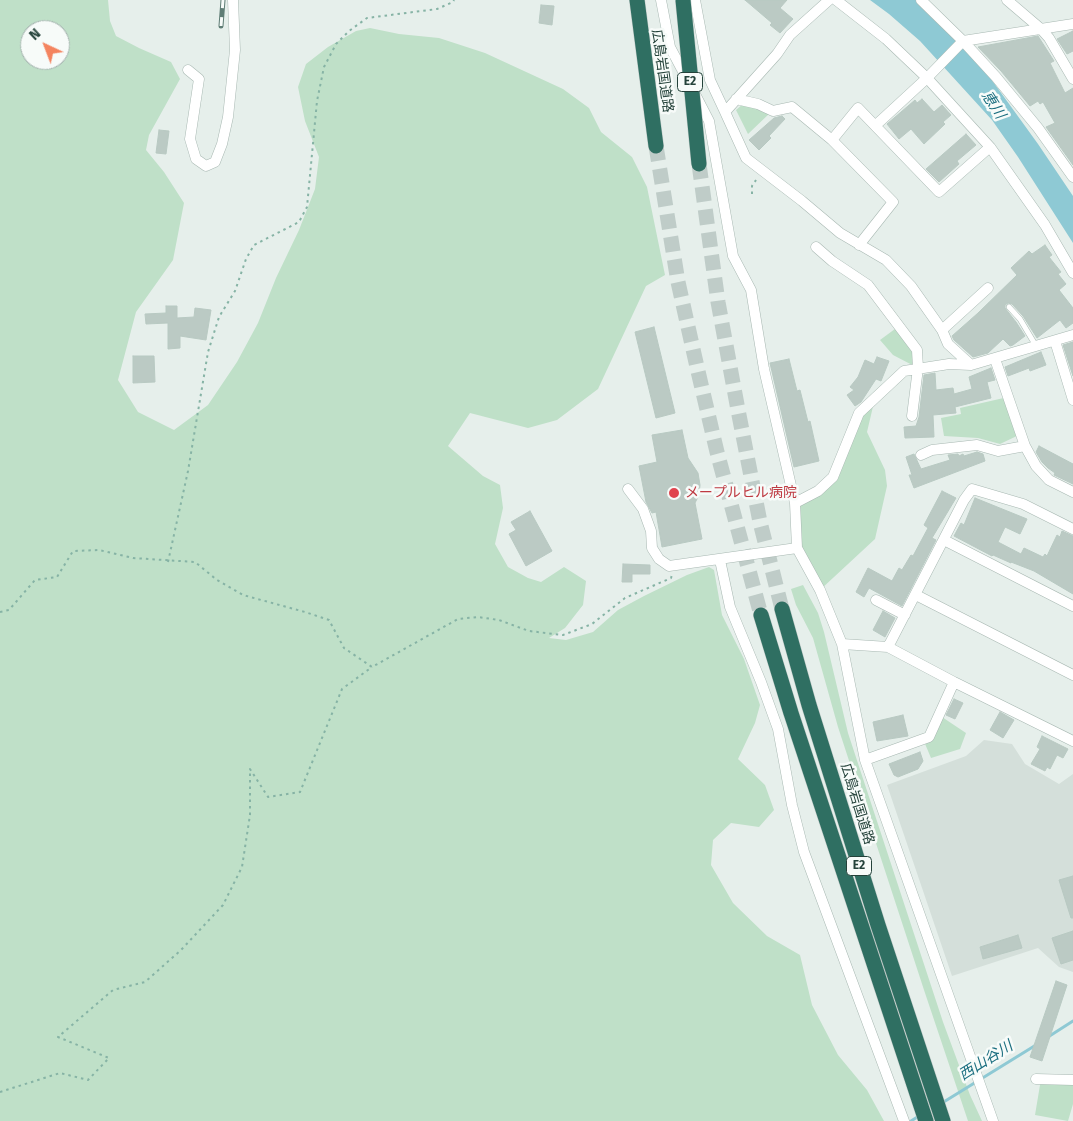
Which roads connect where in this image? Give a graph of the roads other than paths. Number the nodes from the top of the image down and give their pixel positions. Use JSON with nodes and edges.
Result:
{"nodes":[{"id":1,"x":233,"y":0,"type":"edge"},
{"id":2,"x":638,"y":0,"type":"edge"},
{"id":3,"x":683,"y":0,"type":"edge"},
{"id":4,"x":695,"y":0,"type":"edge"},
{"id":5,"x":829,"y":0,"type":"edge"},
{"id":6,"x":836,"y":0,"type":"edge"},
{"id":7,"x":921,"y":0,"type":"edge"},
{"id":8,"x":1007,"y":0,"type":"edge"},
{"id":9,"x":662,"y":4,"type":"edge"},
{"id":10,"x":1073,"y":24,"type":"edge"},
{"id":11,"x":1042,"y":29,"type":"junction"},
{"id":12,"x":962,"y":41,"type":"junction"},
{"id":13,"x":188,"y":70,"type":"dead end"},
{"id":14,"x":927,"y":78,"type":"junction"},
{"id":15,"x":1073,"y":79,"type":"edge"},
{"id":16,"x":736,"y":99,"type":"junction"},
{"id":17,"x":725,"y":112,"type":"junction"},
{"id":18,"x":876,"y":125,"type":"junction"},
{"id":19,"x":832,"y":140,"type":"junction"},
{"id":20,"x":656,"y":146,"type":"tunnel mouth"},
{"id":21,"x":990,"y":147,"type":"junction"},
{"id":22,"x":699,"y":164,"type":"tunnel mouth"},
{"id":23,"x":1073,"y":177,"type":"edge"},
{"id":24,"x":859,"y":245,"type":"junction"},
{"id":25,"x":816,"y":247,"type":"dead end"},
{"id":26,"x":1073,"y":273,"type":"edge"},
{"id":27,"x":988,"y":288,"type":"dead end"},
{"id":28,"x":1009,"y":307,"type":"dead end"},
{"id":29,"x":942,"y":330,"type":"junction"},
{"id":30,"x":1073,"y":335,"type":"edge"},
{"id":31,"x":1055,"y":340,"type":"junction"},
{"id":32,"x":1036,"y":346,"type":"junction"},
{"id":33,"x":995,"y":359,"type":"junction"},
{"id":34,"x":971,"y":365,"type":"junction"},
{"id":35,"x":918,"y":368,"type":"junction"},
{"id":36,"x":1073,"y":400,"type":"edge"},
{"id":37,"x":912,"y":416,"type":"dead end"},
{"id":38,"x":1025,"y":446,"type":"junction"},
{"id":39,"x":921,"y":455,"type":"dead end"},
{"id":40,"x":628,"y":489,"type":"dead end"},
{"id":41,"x":1073,"y":492,"type":"edge"},
{"id":42,"x":795,"y":504,"type":"junction"},
{"id":43,"x":1073,"y":529,"type":"edge"},
{"id":44,"x":944,"y":540,"type":"junction"},
{"id":45,"x":797,"y":548,"type":"junction"},
{"id":46,"x":720,"y":560,"type":"junction"},
{"id":47,"x":916,"y":595,"type":"junction"},
{"id":48,"x":876,"y":600,"type":"dead end"},
{"id":49,"x":1073,"y":606,"type":"edge"},
{"id":50,"x":782,"y":608,"type":"tunnel mouth"},
{"id":51,"x":761,"y":615,"type":"tunnel mouth"},
{"id":52,"x":905,"y":615,"type":"junction"},
{"id":53,"x":842,"y":644,"type":"junction"},
{"id":54,"x":888,"y":647,"type":"junction"},
{"id":55,"x":1073,"y":675,"type":"edge"},
{"id":56,"x":954,"y":682,"type":"junction"},
{"id":57,"x":1073,"y":740,"type":"edge"},
{"id":58,"x":865,"y":760,"type":"junction"},
{"id":59,"x":1036,"y":1079,"type":"dead end"},
{"id":60,"x":1073,"y":1080,"type":"edge"},
{"id":61,"x":904,"y":1121,"type":"edge"},
{"id":62,"x":926,"y":1121,"type":"edge"},
{"id":63,"x":943,"y":1121,"type":"edge"},
{"id":64,"x":993,"y":1121,"type":"edge"}],
"edges":[{"from":1,"to":13,"type":"street"},
{"from":2,"to":20,"type":"highway","name":"広島岩国道路"},
{"from":3,"to":22,"type":"highway","name":"広島岩国道路","number":"E2","bridge":true},
{"from":4,"to":17,"type":"street"},
{"from":5,"to":16,"type":"street"},
{"from":6,"to":14,"type":"street"},
{"from":7,"to":12,"type":"street"},
{"from":8,"to":11,"type":"street"},
{"from":9,"to":42,"type":"street"},
{"from":10,"to":11,"type":"street"},
{"from":11,"to":12,"type":"street"},
{"from":11,"to":15,"type":"street"},
{"from":12,"to":14,"type":"street"},
{"from":12,"to":23,"type":"street"},
{"from":14,"to":18,"type":"street"},
{"from":14,"to":21,"type":"street"},
{"from":16,"to":17,"type":"street"},
{"from":16,"to":19,"type":"street"},
{"from":17,"to":24,"type":"street"},
{"from":18,"to":19,"type":"street"},
{"from":18,"to":21,"type":"street"},
{"from":19,"to":24,"type":"street"},
{"from":21,"to":26,"type":"street"},
{"from":24,"to":29,"type":"street"},
{"from":25,"to":35,"type":"street"},
{"from":27,"to":29,"type":"street"},
{"from":28,"to":32,"type":"lane"},
{"from":29,"to":34,"type":"street"},
{"from":30,"to":31,"type":"street"},
{"from":31,"to":32,"type":"street"},
{"from":31,"to":36,"type":"street"},
{"from":32,"to":33,"type":"street"},
{"from":33,"to":34,"type":"street"},
{"from":33,"to":38,"type":"street"},
{"from":34,"to":35,"type":"street"},
{"from":35,"to":37,"type":"street"},
{"from":35,"to":42,"type":"street"},
{"from":38,"to":39,"type":"street"},
{"from":38,"to":41,"type":"street"},
{"from":40,"to":46,"type":"street"},
{"from":42,"to":45,"type":"street"},
{"from":43,"to":44,"type":"street"},
{"from":44,"to":47,"type":"street"},
{"from":44,"to":49,"type":"street"},
{"from":45,"to":46,"type":"street"},
{"from":45,"to":53,"type":"street"},
{"from":46,"to":61,"type":"street"},
{"from":47,"to":52,"type":"street"},
{"from":47,"to":55,"type":"street"},
{"from":48,"to":52,"type":"street"},
{"from":50,"to":63,"type":"highway","name":"広島岩国道路","number":"E2"},
{"from":51,"to":62,"type":"highway","number":"E2"},
{"from":52,"to":54,"type":"street"},
{"from":53,"to":54,"type":"street"},
{"from":53,"to":58,"type":"street"},
{"from":54,"to":56,"type":"street"},
{"from":56,"to":57,"type":"street"},
{"from":56,"to":58,"type":"street"},
{"from":58,"to":64,"type":"street"},
{"from":59,"to":60,"type":"street"}]}
